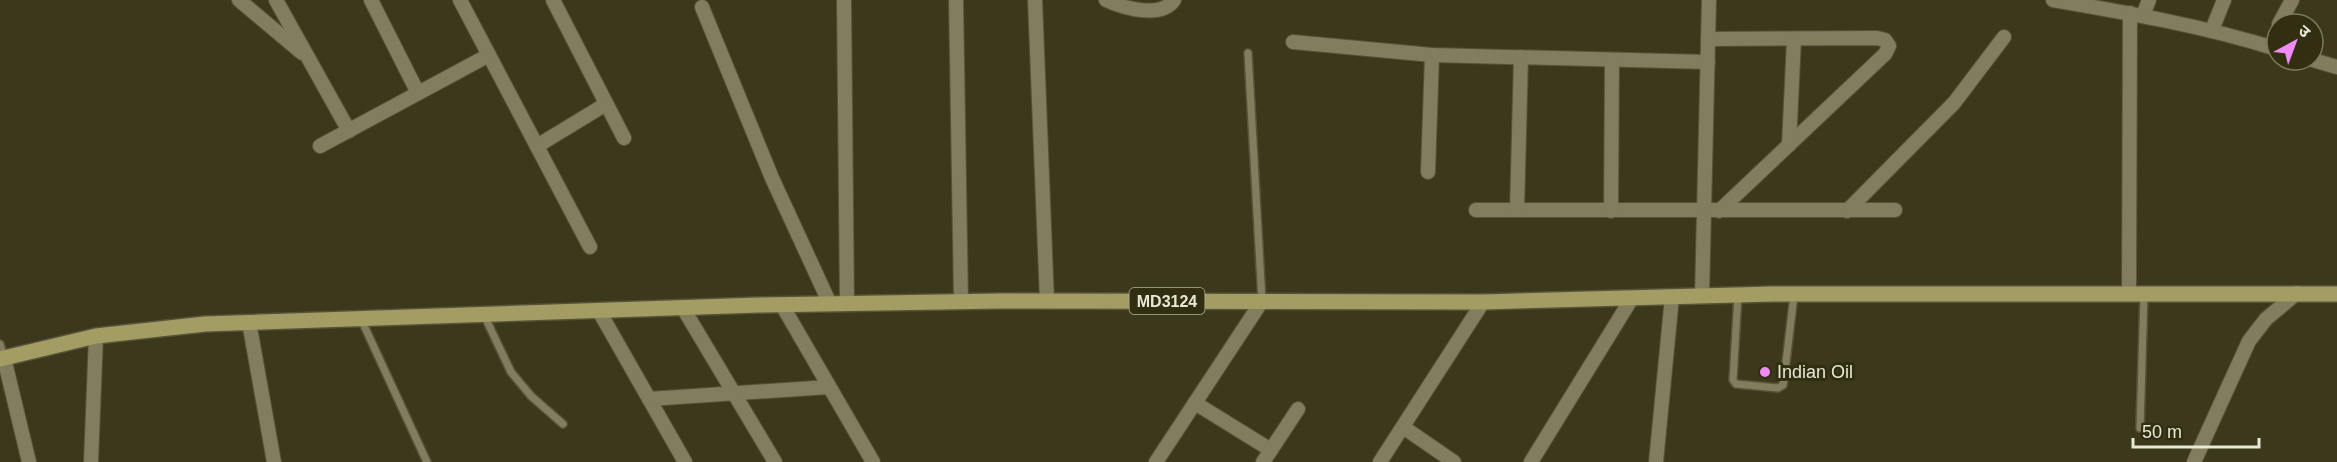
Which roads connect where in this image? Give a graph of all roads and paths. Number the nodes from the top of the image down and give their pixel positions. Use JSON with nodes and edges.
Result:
{"nodes":[{"id":1,"x":239,"y":0,"type":"edge"},
{"id":2,"x":276,"y":0,"type":"edge"},
{"id":3,"x":371,"y":0,"type":"edge"},
{"id":4,"x":460,"y":0,"type":"edge"},
{"id":5,"x":553,"y":0,"type":"edge"},
{"id":6,"x":844,"y":0,"type":"edge"},
{"id":7,"x":956,"y":0,"type":"edge"},
{"id":8,"x":1035,"y":0,"type":"edge"},
{"id":9,"x":1106,"y":0,"type":"edge"},
{"id":10,"x":1174,"y":0,"type":"edge"},
{"id":11,"x":1709,"y":0,"type":"edge"},
{"id":12,"x":2053,"y":0,"type":"edge"},
{"id":13,"x":2149,"y":0,"type":"edge"},
{"id":14,"x":2224,"y":0,"type":"edge"},
{"id":15,"x":702,"y":7,"type":"dead end"},
{"id":16,"x":2136,"y":14,"type":"junction"},
{"id":17,"x":2212,"y":30,"type":"junction"},
{"id":18,"x":2004,"y":38,"type":"dead end"},
{"id":19,"x":1708,"y":39,"type":"junction"},
{"id":20,"x":1794,"y":39,"type":"junction"},
{"id":21,"x":1293,"y":42,"type":"dead end"},
{"id":22,"x":2265,"y":45,"type":"edge"},
{"id":23,"x":1248,"y":53,"type":"dead end"},
{"id":24,"x":489,"y":55,"type":"junction"},
{"id":25,"x":1432,"y":55,"type":"junction"},
{"id":26,"x":1521,"y":57,"type":"junction"},
{"id":27,"x":309,"y":60,"type":"junction"},
{"id":28,"x":1612,"y":60,"type":"junction"},
{"id":29,"x":1708,"y":62,"type":"junction"},
{"id":30,"x":418,"y":93,"type":"junction"},
{"id":31,"x":606,"y":104,"type":"junction"},
{"id":32,"x":349,"y":131,"type":"junction"},
{"id":33,"x":624,"y":138,"type":"dead end"},
{"id":34,"x":1789,"y":145,"type":"junction"},
{"id":35,"x":320,"y":146,"type":"dead end"},
{"id":36,"x":537,"y":147,"type":"junction"},
{"id":37,"x":1428,"y":172,"type":"dead end"},
{"id":38,"x":1476,"y":210,"type":"dead end"},
{"id":39,"x":1517,"y":210,"type":"junction"},
{"id":40,"x":1847,"y":210,"type":"junction"},
{"id":41,"x":1895,"y":210,"type":"dead end"},
{"id":42,"x":1611,"y":211,"type":"junction"},
{"id":43,"x":1704,"y":212,"type":"junction"},
{"id":44,"x":1719,"y":212,"type":"junction"},
{"id":45,"x":590,"y":247,"type":"dead end"},
{"id":46,"x":1794,"y":294,"type":"junction"},
{"id":47,"x":2136,"y":294,"type":"junction"},
{"id":48,"x":2297,"y":294,"type":"junction"},
{"id":49,"x":2337,"y":294,"type":"edge"},
{"id":50,"x":1738,"y":295,"type":"junction"},
{"id":51,"x":1702,"y":296,"type":"junction"},
{"id":52,"x":1672,"y":297,"type":"junction"},
{"id":53,"x":1632,"y":298,"type":"junction"},
{"id":54,"x":961,"y":301,"type":"junction"},
{"id":55,"x":1047,"y":301,"type":"junction"},
{"id":56,"x":1262,"y":301,"type":"junction"},
{"id":57,"x":1483,"y":302,"type":"junction"},
{"id":58,"x":830,"y":304,"type":"junction"},
{"id":59,"x":847,"y":304,"type":"junction"},
{"id":60,"x":782,"y":305,"type":"junction"},
{"id":61,"x":683,"y":308,"type":"junction"},
{"id":62,"x":599,"y":311,"type":"junction"},
{"id":63,"x":483,"y":315,"type":"junction"},
{"id":64,"x":361,"y":320,"type":"junction"},
{"id":65,"x":249,"y":322,"type":"junction"},
{"id":66,"x":96,"y":336,"type":"junction"},
{"id":67,"x":1,"y":354,"type":"edge"},
{"id":68,"x":829,"y":387,"type":"junction"},
{"id":69,"x":734,"y":393,"type":"junction"},
{"id":70,"x":649,"y":399,"type":"junction"},
{"id":71,"x":1195,"y":403,"type":"junction"},
{"id":72,"x":1298,"y":409,"type":"dead end"},
{"id":73,"x":563,"y":424,"type":"dead end"},
{"id":74,"x":1402,"y":427,"type":"junction"},
{"id":75,"x":2140,"y":428,"type":"dead end"},
{"id":76,"x":1267,"y":456,"type":"edge"},
{"id":77,"x":29,"y":462,"type":"edge"},
{"id":78,"x":92,"y":462,"type":"edge"},
{"id":79,"x":274,"y":462,"type":"edge"},
{"id":80,"x":427,"y":462,"type":"edge"},
{"id":81,"x":685,"y":462,"type":"edge"},
{"id":82,"x":775,"y":462,"type":"edge"},
{"id":83,"x":873,"y":462,"type":"edge"},
{"id":84,"x":1156,"y":462,"type":"edge"},
{"id":85,"x":1380,"y":462,"type":"edge"},
{"id":86,"x":1454,"y":462,"type":"edge"},
{"id":87,"x":1531,"y":462,"type":"edge"},
{"id":88,"x":1656,"y":462,"type":"edge"},
{"id":89,"x":2194,"y":462,"type":"edge"}],
"edges":[{"from":1,"to":27,"type":"street"},
{"from":2,"to":27,"type":"street"},
{"from":3,"to":30,"type":"street"},
{"from":4,"to":24,"type":"street"},
{"from":5,"to":31,"type":"street"},
{"from":6,"to":59,"type":"street"},
{"from":7,"to":54,"type":"street"},
{"from":8,"to":55,"type":"street"},
{"from":9,"to":10,"type":"street"},
{"from":11,"to":19,"type":"street"},
{"from":12,"to":16,"type":"street"},
{"from":13,"to":16,"type":"street"},
{"from":14,"to":17,"type":"street"},
{"from":15,"to":58,"type":"street"},
{"from":16,"to":17,"type":"street"},
{"from":16,"to":47,"type":"street"},
{"from":17,"to":22,"type":"street"},
{"from":18,"to":40,"type":"street"},
{"from":19,"to":20,"type":"street"},
{"from":19,"to":29,"type":"street"},
{"from":20,"to":34,"type":"street"},
{"from":20,"to":34,"type":"street"},
{"from":21,"to":25,"type":"street"},
{"from":23,"to":56,"type":"lane"},
{"from":24,"to":30,"type":"street"},
{"from":24,"to":36,"type":"street"},
{"from":25,"to":26,"type":"street"},
{"from":25,"to":37,"type":"street"},
{"from":26,"to":28,"type":"street"},
{"from":26,"to":39,"type":"street"},
{"from":27,"to":32,"type":"street"},
{"from":28,"to":29,"type":"street"},
{"from":28,"to":42,"type":"street"},
{"from":29,"to":43,"type":"street"},
{"from":30,"to":32,"type":"street"},
{"from":31,"to":33,"type":"street"},
{"from":31,"to":36,"type":"street"},
{"from":32,"to":35,"type":"street"},
{"from":34,"to":44,"type":"street"},
{"from":36,"to":45,"type":"street"},
{"from":38,"to":39,"type":"street"},
{"from":39,"to":42,"type":"street"},
{"from":40,"to":41,"type":"street"},
{"from":40,"to":44,"type":"street"},
{"from":42,"to":43,"type":"street"},
{"from":43,"to":44,"type":"street"},
{"from":43,"to":51,"type":"street"},
{"from":46,"to":47,"type":"main road","number":"MD3124"},
{"from":46,"to":50,"type":"main road","number":"MD3124"},
{"from":46,"to":50,"type":"lane"},
{"from":47,"to":48,"type":"main road","number":"MD3124"},
{"from":47,"to":75,"type":"lane"},
{"from":48,"to":49,"type":"main road","number":"MD3124"},
{"from":48,"to":89,"type":"street"},
{"from":50,"to":51,"type":"main road","number":"MD3124"},
{"from":51,"to":52,"type":"main road","number":"MD3124"},
{"from":52,"to":53,"type":"main road","number":"MD3124"},
{"from":52,"to":88,"type":"street"},
{"from":53,"to":57,"type":"main road","number":"MD3124"},
{"from":53,"to":87,"type":"street"},
{"from":54,"to":55,"type":"main road","number":"MD3124"},
{"from":54,"to":59,"type":"main road","number":"MD3124"},
{"from":55,"to":56,"type":"main road","number":"MD3124"},
{"from":56,"to":57,"type":"main road","number":"MD3124"},
{"from":56,"to":71,"type":"street"},
{"from":57,"to":74,"type":"street"},
{"from":58,"to":59,"type":"main road","number":"MD3124"},
{"from":58,"to":60,"type":"main road","number":"MD3124"},
{"from":60,"to":61,"type":"main road","number":"MD3124"},
{"from":60,"to":68,"type":"street"},
{"from":61,"to":62,"type":"main road","number":"MD3124"},
{"from":61,"to":69,"type":"street"},
{"from":62,"to":63,"type":"main road","number":"MD3124"},
{"from":62,"to":70,"type":"street"},
{"from":63,"to":64,"type":"main road","number":"MD3124"},
{"from":63,"to":73,"type":"lane"},
{"from":64,"to":65,"type":"main road","number":"MD3124"},
{"from":64,"to":80,"type":"lane"},
{"from":65,"to":66,"type":"main road","number":"MD3124"},
{"from":65,"to":79,"type":"street"},
{"from":66,"to":67,"type":"main road","number":"MD3124"},
{"from":66,"to":78,"type":"street"},
{"from":67,"to":77,"type":"street"},
{"from":68,"to":69,"type":"street"},
{"from":68,"to":83,"type":"street"},
{"from":69,"to":70,"type":"street"},
{"from":69,"to":82,"type":"street"},
{"from":70,"to":81,"type":"street"},
{"from":71,"to":76,"type":"street"},
{"from":71,"to":84,"type":"street"},
{"from":72,"to":76,"type":"street"},
{"from":74,"to":85,"type":"street"},
{"from":74,"to":86,"type":"street"}]}
